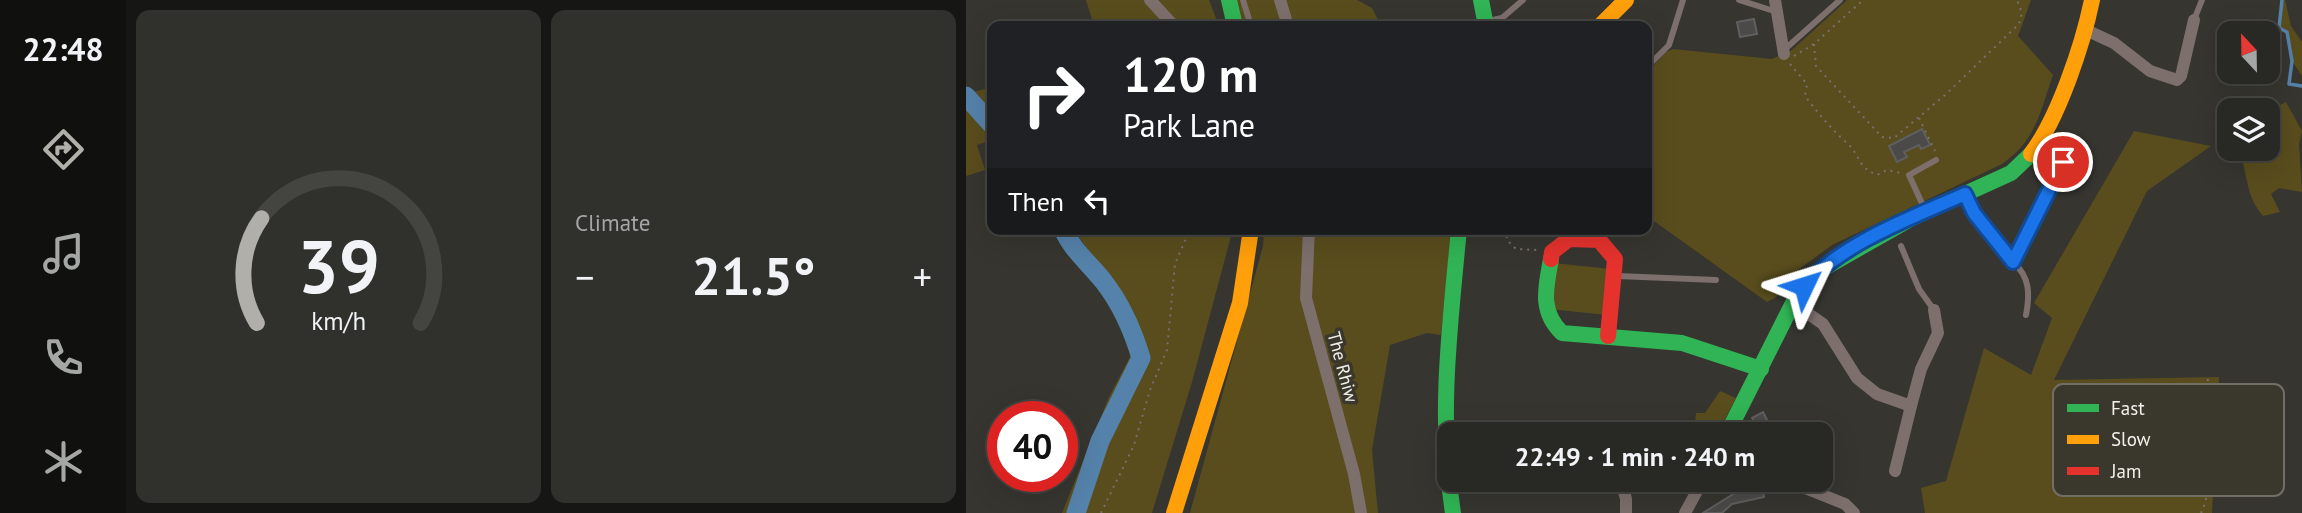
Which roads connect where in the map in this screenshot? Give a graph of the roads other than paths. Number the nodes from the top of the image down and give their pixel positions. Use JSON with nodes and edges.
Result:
{"nodes":[{"id":1,"x":1150,"y":0,"type":"edge"},
{"id":2,"x":1229,"y":0,"type":"edge"},
{"id":3,"x":1243,"y":0,"type":"edge"},
{"id":4,"x":1280,"y":0,"type":"edge"},
{"id":5,"x":1480,"y":0,"type":"edge"},
{"id":6,"x":1523,"y":0,"type":"edge"},
{"id":7,"x":1626,"y":0,"type":"edge"},
{"id":8,"x":1683,"y":0,"type":"edge"},
{"id":9,"x":1739,"y":0,"type":"edge"},
{"id":10,"x":1840,"y":0,"type":"edge"},
{"id":11,"x":2092,"y":0,"type":"edge"},
{"id":12,"x":2202,"y":0,"type":"edge"},
{"id":13,"x":1776,"y":6,"type":"edge"},
{"id":14,"x":2194,"y":20,"type":"joint"},
{"id":15,"x":1169,"y":21,"type":"edge"},
{"id":16,"x":1234,"y":21,"type":"edge"},
{"id":17,"x":1249,"y":21,"type":"edge"},
{"id":18,"x":1286,"y":21,"type":"edge"},
{"id":19,"x":1485,"y":21,"type":"edge"},
{"id":20,"x":1494,"y":21,"type":"edge"},
{"id":21,"x":1605,"y":21,"type":"edge"},
{"id":22,"x":2086,"y":30,"type":"junction"},
{"id":23,"x":1784,"y":52,"type":"joint"},
{"id":24,"x":1652,"y":62,"type":"edge"},
{"id":25,"x":1936,"y":160,"type":"road end"},
{"id":26,"x":2063,"y":162,"type":"dead end"},
{"id":27,"x":1965,"y":194,"type":"junction"},
{"id":28,"x":1926,"y":211,"type":"junction"},
{"id":29,"x":1250,"y":235,"type":"edge"},
{"id":30,"x":1309,"y":235,"type":"edge"},
{"id":31,"x":1459,"y":235,"type":"edge"},
{"id":32,"x":1901,"y":246,"type":"dead end"},
{"id":33,"x":2013,"y":262,"type":"junction"},
{"id":34,"x":1615,"y":276,"type":"junction"},
{"id":35,"x":1716,"y":280,"type":"dead end"},
{"id":36,"x":1793,"y":303,"type":"junction"},
{"id":37,"x":1934,"y":310,"type":"joint"},
{"id":38,"x":2025,"y":315,"type":"dead end"},
{"id":39,"x":1608,"y":336,"type":"junction"},
{"id":40,"x":1761,"y":369,"type":"junction"},
{"id":41,"x":1911,"y":405,"type":"junction"},
{"id":42,"x":1733,"y":422,"type":"edge"},
{"id":43,"x":1895,"y":471,"type":"dead end"},
{"id":44,"x":1624,"y":492,"type":"edge"},
{"id":45,"x":1696,"y":492,"type":"edge"},
{"id":46,"x":1815,"y":492,"type":"edge"},
{"id":47,"x":1174,"y":513,"type":"edge"},
{"id":48,"x":1361,"y":513,"type":"edge"},
{"id":49,"x":1453,"y":513,"type":"edge"},
{"id":50,"x":1626,"y":513,"type":"edge"},
{"id":51,"x":1685,"y":513,"type":"edge"},
{"id":52,"x":1854,"y":513,"type":"edge"}],
"edges":[{"from":1,"to":15,"type":"street"},
{"from":2,"to":16,"type":"street"},
{"from":3,"to":17,"type":"lane"},
{"from":4,"to":18,"type":"street"},
{"from":5,"to":19,"type":"street"},
{"from":6,"to":20,"type":"lane"},
{"from":7,"to":21,"type":"street"},
{"from":8,"to":24,"type":"lane"},
{"from":9,"to":13,"type":"lane"},
{"from":10,"to":23,"type":"lane"},
{"from":11,"to":22,"type":"street"},
{"from":12,"to":14,"type":"lane"},
{"from":13,"to":23,"type":"street"},
{"from":14,"to":22,"type":"street"},
{"from":22,"to":27,"type":"street"},
{"from":25,"to":28,"type":"lane"},
{"from":26,"to":33,"type":"street"},
{"from":27,"to":28,"type":"street"},
{"from":27,"to":33,"type":"street"},
{"from":28,"to":36,"type":"street"},
{"from":29,"to":47,"type":"street"},
{"from":30,"to":48,"type":"street","name":"The Rhiw"},
{"from":31,"to":49,"type":"street"},
{"from":32,"to":37,"type":"lane"},
{"from":33,"to":38,"type":"lane"},
{"from":34,"to":35,"type":"lane"},
{"from":34,"to":39,"type":"street"},
{"from":34,"to":39,"type":"street"},
{"from":36,"to":40,"type":"street"},
{"from":36,"to":41,"type":"street"},
{"from":37,"to":41,"type":"street"},
{"from":39,"to":40,"type":"street"},
{"from":40,"to":42,"type":"street"},
{"from":41,"to":43,"type":"street"},
{"from":44,"to":50,"type":"street"},
{"from":45,"to":51,"type":"street"},
{"from":46,"to":52,"type":"street"}]}
